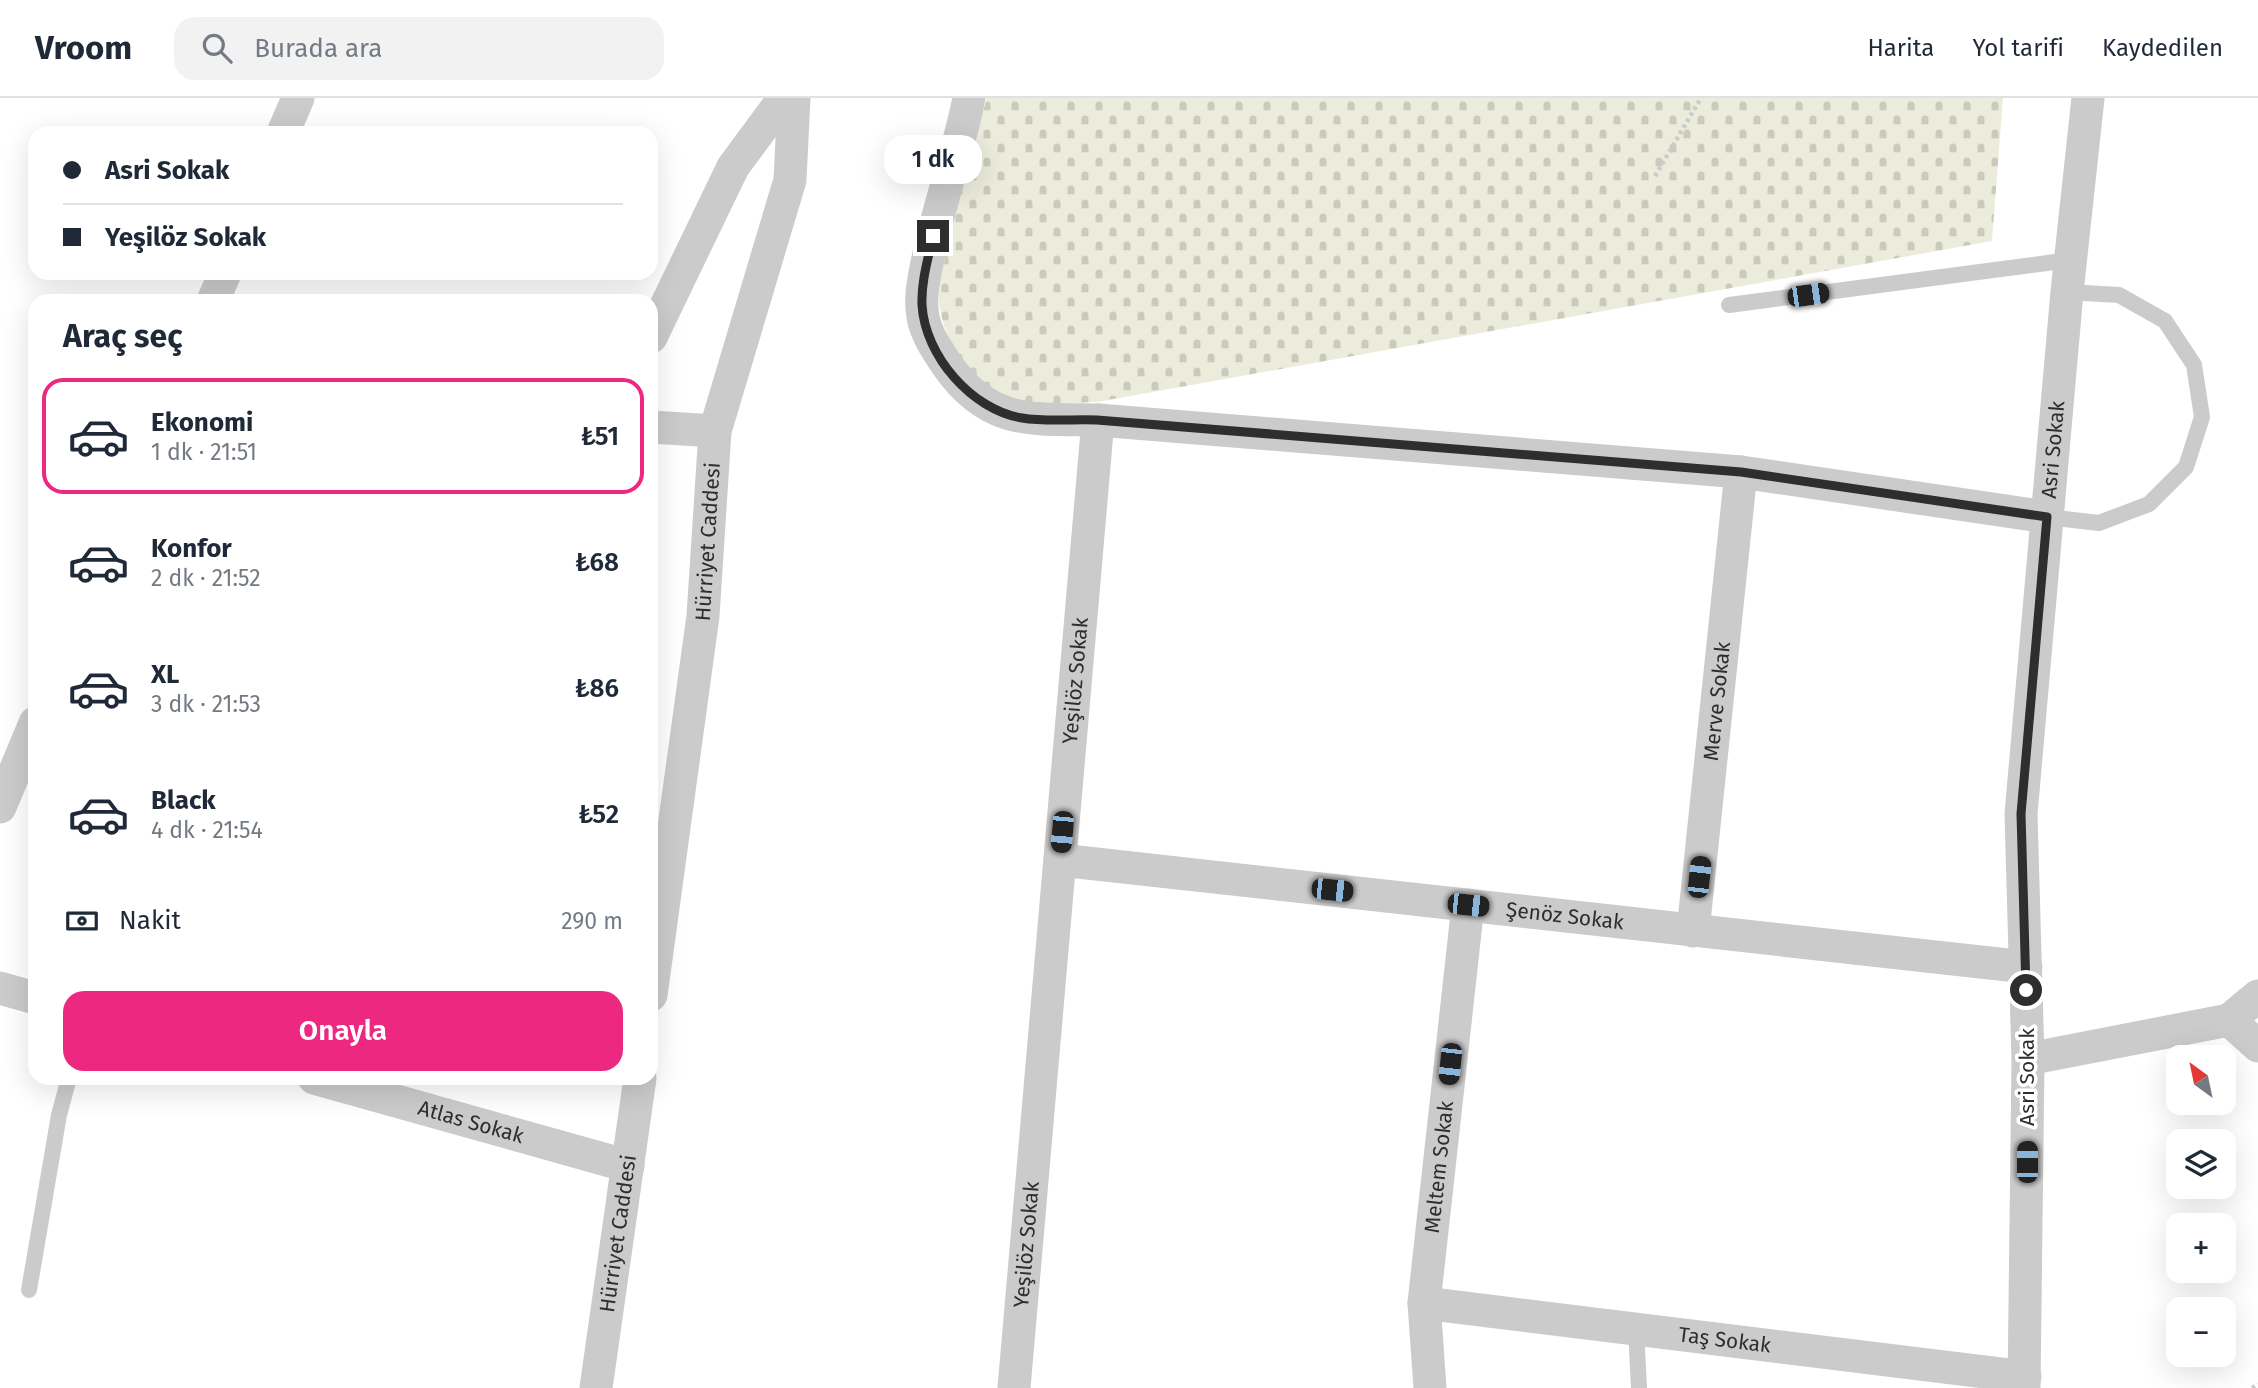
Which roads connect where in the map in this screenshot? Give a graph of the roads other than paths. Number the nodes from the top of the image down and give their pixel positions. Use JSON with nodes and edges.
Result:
{"nodes":[{"id":1,"x":298,"y":98,"type":"edge"},
{"id":2,"x":784,"y":98,"type":"edge"},
{"id":3,"x":794,"y":98,"type":"edge"},
{"id":4,"x":969,"y":98,"type":"edge"},
{"id":5,"x":2088,"y":98,"type":"edge"},
{"id":6,"x":287,"y":126,"type":"edge"},
{"id":7,"x":2070,"y":260,"type":"junction"},
{"id":8,"x":2067,"y":292,"type":"junction"},
{"id":9,"x":1729,"y":305,"type":"dead end"},
{"id":10,"x":658,"y":322,"type":"edge"},
{"id":11,"x":1097,"y":420,"type":"junction"},
{"id":12,"x":658,"y":427,"type":"edge"},
{"id":13,"x":715,"y":431,"type":"junction"},
{"id":14,"x":1741,"y":472,"type":"junction"},
{"id":15,"x":2047,"y":517,"type":"junction"},
{"id":16,"x":28,"y":740,"type":"edge"},
{"id":17,"x":0,"y":807,"type":"edge"},
{"id":18,"x":1059,"y":860,"type":"junction"},
{"id":19,"x":1468,"y":905,"type":"junction"},
{"id":20,"x":1693,"y":931,"type":"junction"},
{"id":21,"x":658,"y":944,"type":"edge"},
{"id":22,"x":2026,"y":967,"type":"junction"},
{"id":23,"x":0,"y":988,"type":"edge"},
{"id":24,"x":28,"y":996,"type":"edge"},
{"id":25,"x":2258,"y":996,"type":"edge"},
{"id":26,"x":2229,"y":1020,"type":"junction"},
{"id":27,"x":2258,"y":1046,"type":"edge"},
{"id":28,"x":2028,"y":1059,"type":"junction"},
{"id":29,"x":67,"y":1085,"type":"edge"},
{"id":30,"x":339,"y":1085,"type":"edge"},
{"id":31,"x":639,"y":1085,"type":"edge"},
{"id":32,"x":628,"y":1166,"type":"junction"},
{"id":33,"x":29,"y":1290,"type":"dead end"},
{"id":34,"x":1424,"y":1303,"type":"junction"},
{"id":35,"x":1636,"y":1329,"type":"junction"},
{"id":36,"x":2024,"y":1382,"type":"edge"},
{"id":37,"x":596,"y":1388,"type":"edge"},
{"id":38,"x":1014,"y":1388,"type":"edge"},
{"id":39,"x":1430,"y":1388,"type":"edge"},
{"id":40,"x":1639,"y":1388,"type":"edge"}],
"edges":[{"from":1,"to":6,"type":"street"},
{"from":2,"to":10,"type":"street"},
{"from":3,"to":13,"type":"street","name":"Hürriyet Caddesi"},
{"from":4,"to":11,"type":"street"},
{"from":5,"to":7,"type":"street","name":"Asri Sokak"},
{"from":7,"to":8,"type":"street","name":"Asri Sokak"},
{"from":7,"to":9,"type":"lane"},
{"from":8,"to":15,"type":"street","name":"Asri Sokak"},
{"from":8,"to":15,"type":"lane"},
{"from":11,"to":14,"type":"street"},
{"from":11,"to":18,"type":"street","name":"Yeşilöz Sokak"},
{"from":12,"to":13,"type":"street"},
{"from":13,"to":21,"type":"street","name":"Hürriyet Caddesi"},
{"from":14,"to":15,"type":"street"},
{"from":14,"to":20,"type":"street","name":"Merve Sokak"},
{"from":15,"to":22,"type":"street","name":"Asri Sokak"},
{"from":16,"to":17,"type":"street"},
{"from":18,"to":19,"type":"street","name":"Şenöz Sokak"},
{"from":18,"to":38,"type":"street","name":"Yeşilöz Sokak"},
{"from":19,"to":20,"type":"street","name":"Şenöz Sokak"},
{"from":19,"to":34,"type":"street","name":"Meltem Sokak"},
{"from":20,"to":22,"type":"street","name":"Şenöz Sokak"},
{"from":22,"to":28,"type":"street","name":"Asri Sokak"},
{"from":23,"to":24,"type":"street"},
{"from":25,"to":26,"type":"street"},
{"from":26,"to":27,"type":"street"},
{"from":26,"to":28,"type":"street"},
{"from":28,"to":36,"type":"street","name":"Asri Sokak"},
{"from":29,"to":33,"type":"lane"},
{"from":30,"to":32,"type":"street","name":"Atlas Sokak"},
{"from":31,"to":32,"type":"street","name":"Hürriyet Caddesi"},
{"from":32,"to":37,"type":"street","name":"Hürriyet Caddesi"},
{"from":34,"to":35,"type":"street","name":"Taş Sokak"},
{"from":34,"to":39,"type":"street","name":"Meltem Sokak"},
{"from":35,"to":36,"type":"street","name":"Taş Sokak"},
{"from":35,"to":40,"type":"lane"}]}
